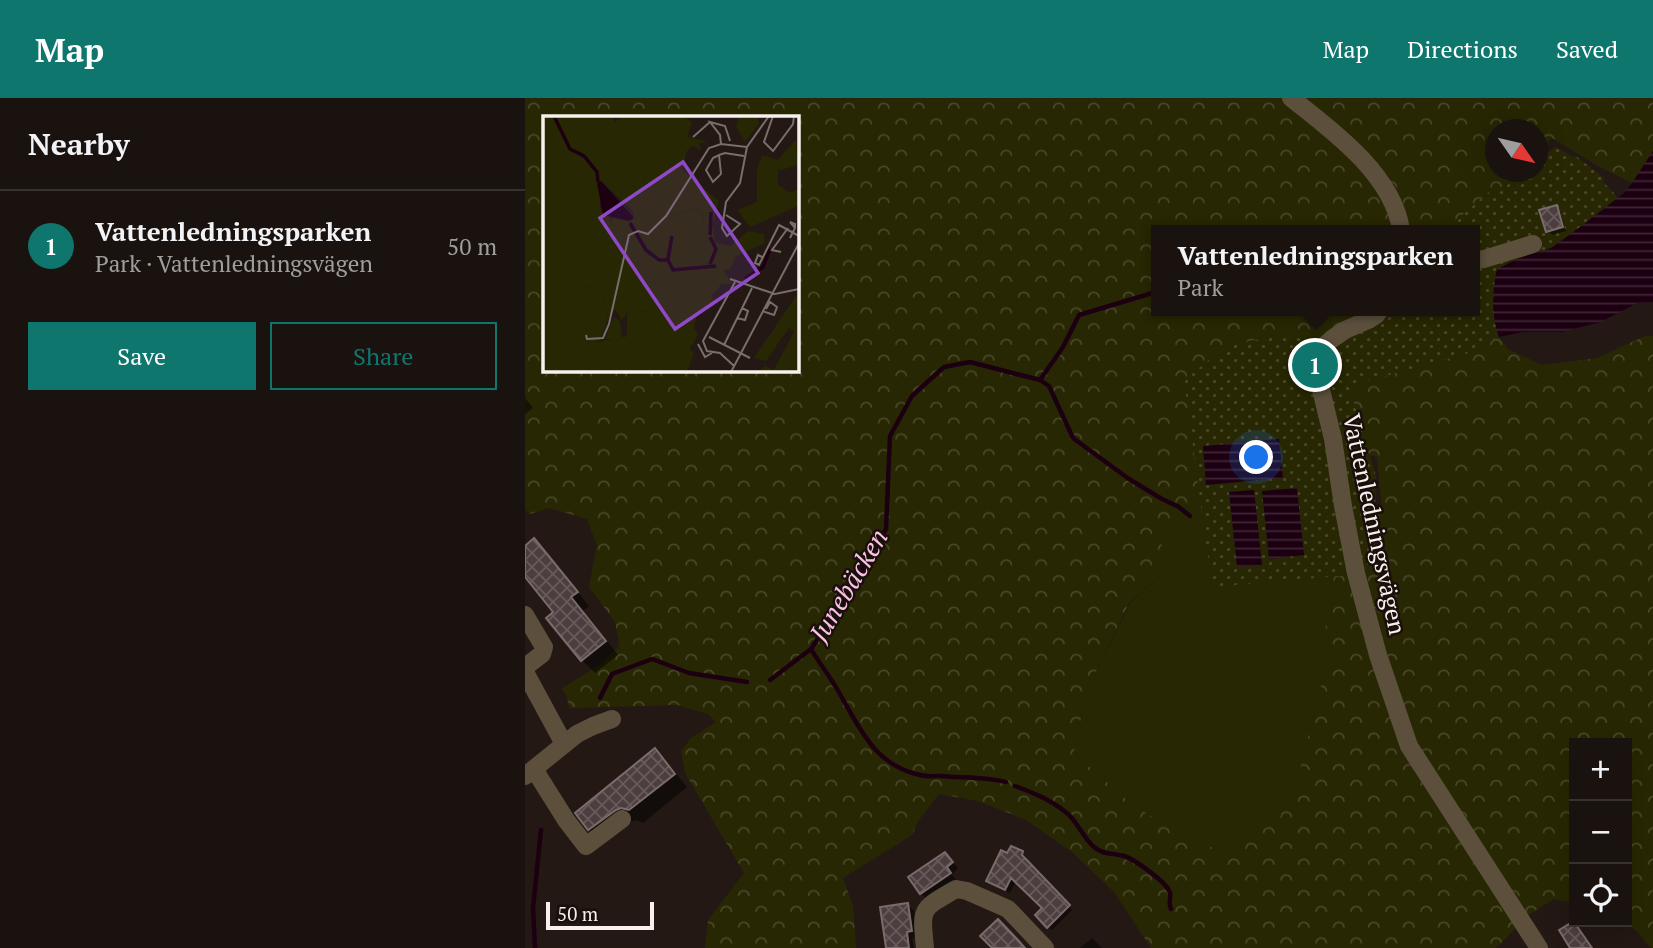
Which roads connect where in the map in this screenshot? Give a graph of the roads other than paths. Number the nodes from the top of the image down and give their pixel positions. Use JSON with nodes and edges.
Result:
{"nodes":[{"id":1,"x":1291,"y":98,"type":"edge"},
{"id":2,"x":1400,"y":225,"type":"edge"},
{"id":3,"x":1533,"y":244,"type":"dead end"},
{"id":4,"x":1480,"y":259,"type":"edge"},
{"id":5,"x":1374,"y":316,"type":"edge"},
{"id":6,"x":525,"y":615,"type":"edge"},
{"id":7,"x":525,"y":667,"type":"edge"},
{"id":8,"x":527,"y":682,"type":"edge"},
{"id":9,"x":612,"y":719,"type":"dead end"},
{"id":10,"x":564,"y":744,"type":"junction"},
{"id":11,"x":530,"y":772,"type":"edge"},
{"id":12,"x":622,"y":819,"type":"dead end"},
{"id":13,"x":925,"y":948,"type":"edge"},
{"id":14,"x":1045,"y":948,"type":"edge"},
{"id":15,"x":1539,"y":948,"type":"edge"}],
"edges":[{"from":1,"to":2,"type":"street"},
{"from":3,"to":4,"type":"street"},
{"from":5,"to":15,"type":"street","name":"Vattenledningsvägen"},
{"from":6,"to":7,"type":"street"},
{"from":8,"to":10,"type":"street"},
{"from":9,"to":10,"type":"street"},
{"from":10,"to":11,"type":"street"},
{"from":11,"to":12,"type":"street"},
{"from":13,"to":14,"type":"street"}]}
